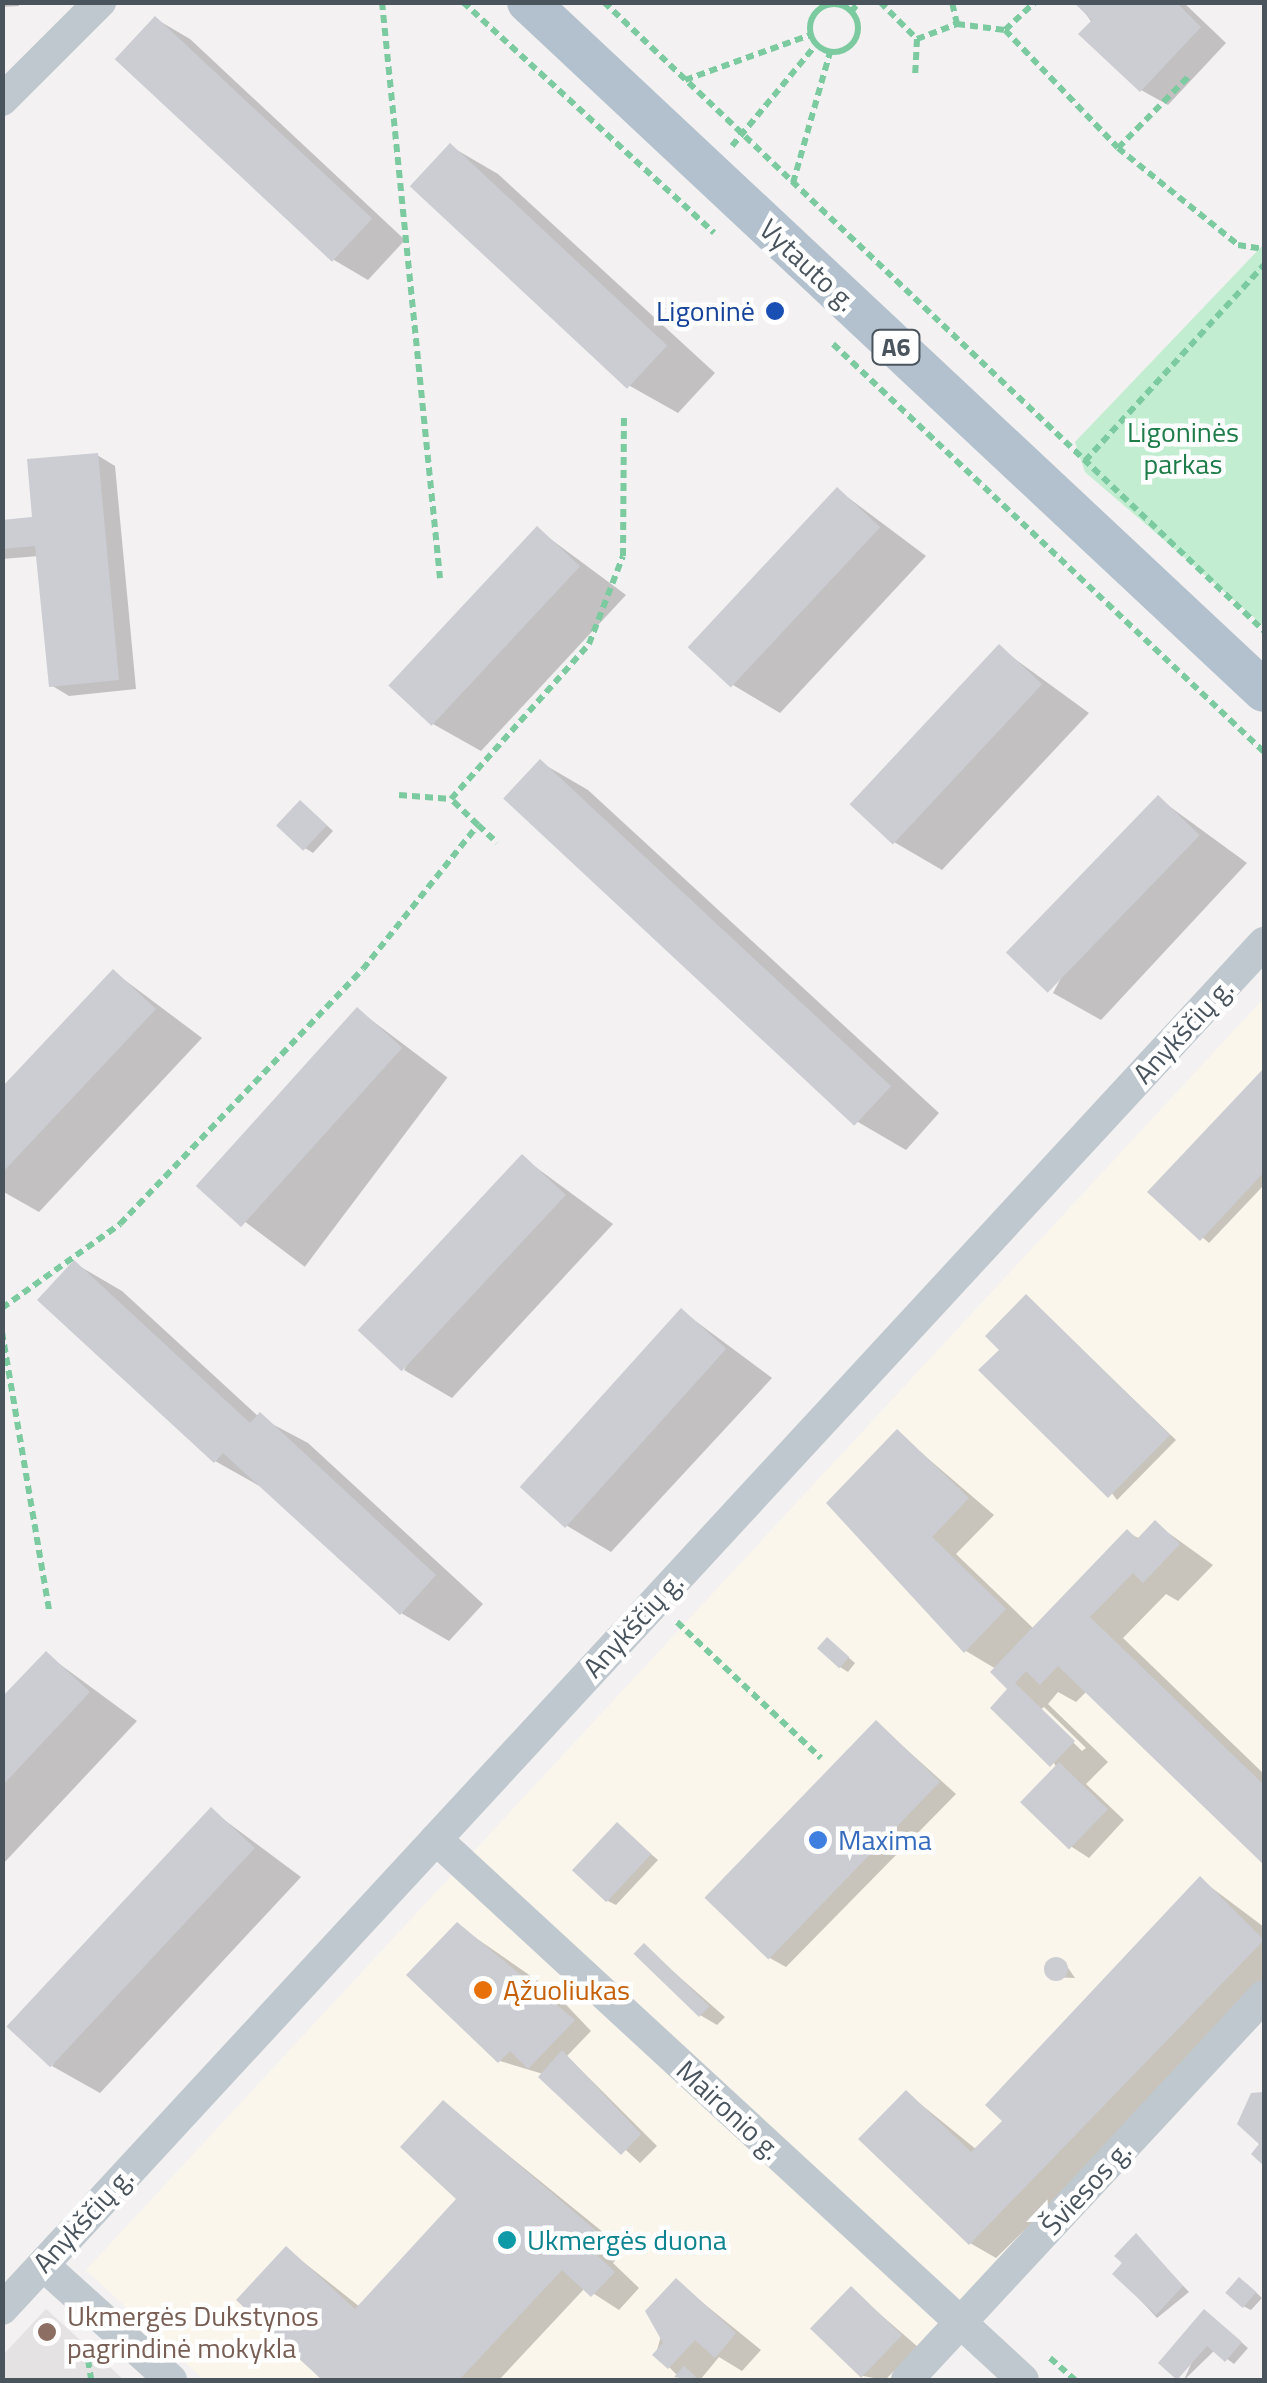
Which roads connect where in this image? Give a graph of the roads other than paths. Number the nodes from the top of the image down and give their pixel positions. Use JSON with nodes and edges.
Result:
{"nodes":[{"id":1,"x":100,"y":2,"type":"edge"},
{"id":2,"x":528,"y":2,"type":"edge"},
{"id":3,"x":2,"y":100,"type":"edge"},
{"id":4,"x":1264,"y":691,"type":"edge"},
{"id":5,"x":1264,"y":943,"type":"edge"},
{"id":6,"x":436,"y":1838,"type":"junction"},
{"id":7,"x":1264,"y":1996,"type":"edge"},
{"id":8,"x":43,"y":2264,"type":"junction"},
{"id":9,"x":2,"y":2308,"type":"edge"},
{"id":10,"x":960,"y":2322,"type":"junction"},
{"id":11,"x":171,"y":2380,"type":"edge"},
{"id":12,"x":907,"y":2380,"type":"edge"},
{"id":13,"x":1023,"y":2380,"type":"edge"}],
"edges":[{"from":1,"to":3,"type":"street"},
{"from":2,"to":4,"type":"main road","name":"Vytauto g.","number":"A6"},
{"from":5,"to":6,"type":"street","name":"Anykščių g."},
{"from":6,"to":8,"type":"street","name":"Anykščių g."},
{"from":6,"to":10,"type":"street","name":"Maironio g."},
{"from":7,"to":10,"type":"street","name":"Šviesos g."},
{"from":8,"to":9,"type":"street","name":"Anykščių g."},
{"from":8,"to":11,"type":"street"},
{"from":10,"to":12,"type":"street","name":"Šviesos g."},
{"from":10,"to":13,"type":"street","name":"Maironio g."}]}
